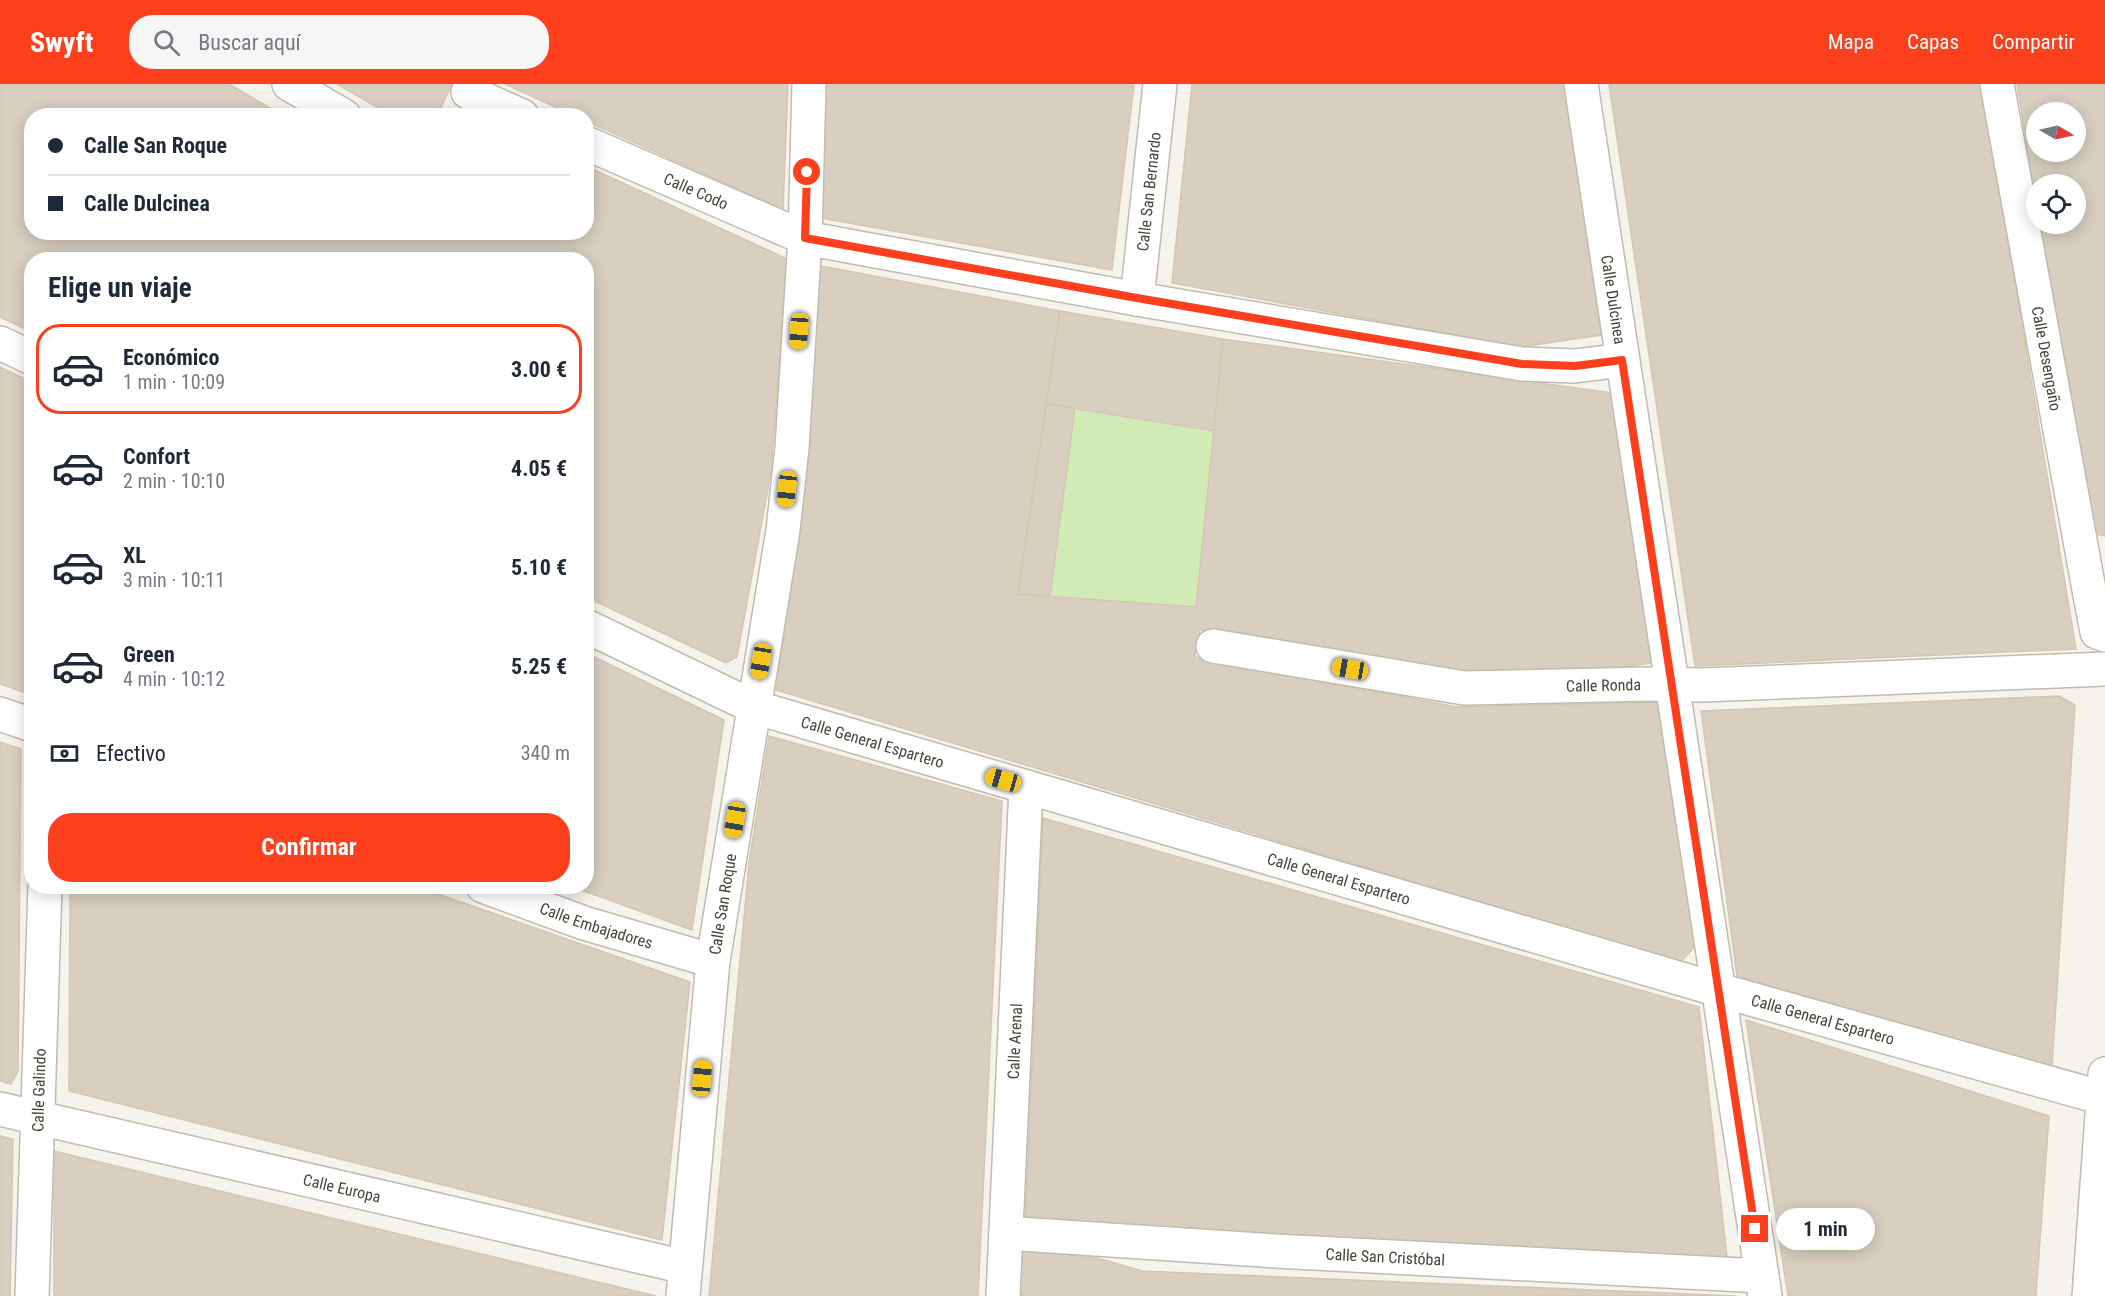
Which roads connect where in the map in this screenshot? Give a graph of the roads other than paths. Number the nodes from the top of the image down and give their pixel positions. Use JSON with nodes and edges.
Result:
{"nodes":[{"id":1,"x":289,"y":84,"type":"edge"},
{"id":2,"x":809,"y":84,"type":"edge"},
{"id":3,"x":1160,"y":84,"type":"edge"},
{"id":4,"x":1581,"y":84,"type":"edge"},
{"id":5,"x":1997,"y":84,"type":"edge"},
{"id":6,"x":466,"y":97,"type":"edge"},
{"id":7,"x":330,"y":108,"type":"edge"},
{"id":8,"x":498,"y":108,"type":"edge"},
{"id":9,"x":594,"y":146,"type":"edge"},
{"id":10,"x":805,"y":238,"type":"junction"},
{"id":11,"x":1137,"y":298,"type":"junction"},
{"id":12,"x":0,"y":343,"type":"edge"},
{"id":13,"x":24,"y":354,"type":"edge"},
{"id":14,"x":1622,"y":360,"type":"junction"},
{"id":15,"x":2097,"y":595,"type":"edge"},
{"id":16,"x":594,"y":630,"type":"edge"},
{"id":17,"x":2101,"y":633,"type":"edge"},
{"id":18,"x":1213,"y":646,"type":"dead end"},
{"id":19,"x":2105,"y":669,"type":"edge"},
{"id":20,"x":1671,"y":684,"type":"junction"},
{"id":21,"x":754,"y":707,"type":"junction"},
{"id":22,"x":0,"y":714,"type":"edge"},
{"id":23,"x":24,"y":722,"type":"edge"},
{"id":24,"x":1026,"y":787,"type":"junction"},
{"id":25,"x":45,"y":894,"type":"edge"},
{"id":26,"x":505,"y":894,"type":"edge"},
{"id":27,"x":713,"y":960,"type":"junction"},
{"id":28,"x":1719,"y":990,"type":"junction"},
{"id":29,"x":2104,"y":1086,"type":"edge"},
{"id":30,"x":0,"y":1109,"type":"edge"},
{"id":31,"x":37,"y":1118,"type":"junction"},
{"id":32,"x":1006,"y":1233,"type":"junction"},
{"id":33,"x":684,"y":1281,"type":"edge"},
{"id":34,"x":1764,"y":1286,"type":"edge"},
{"id":35,"x":32,"y":1296,"type":"edge"},
{"id":36,"x":1004,"y":1296,"type":"edge"},
{"id":37,"x":2089,"y":1296,"type":"edge"}],
"edges":[{"from":1,"to":7,"type":"street"},
{"from":2,"to":10,"type":"street","name":"Calle San Roque"},
{"from":3,"to":11,"type":"street","name":"Calle San Bernardo"},
{"from":4,"to":14,"type":"street","name":"Calle Dulcinea"},
{"from":5,"to":15,"type":"street","name":"Calle Desengaño"},
{"from":6,"to":8,"type":"street"},
{"from":9,"to":10,"type":"street","name":"Calle Codo"},
{"from":10,"to":11,"type":"street","name":"Calle Codo"},
{"from":10,"to":21,"type":"street","name":"Calle San Roque"},
{"from":11,"to":14,"type":"street","name":"Calle Codo"},
{"from":12,"to":13,"type":"street"},
{"from":14,"to":20,"type":"street","name":"Calle Dulcinea"},
{"from":15,"to":17,"type":"street","name":"Calle Desengaño"},
{"from":16,"to":21,"type":"street","name":"Calle General Espartero"},
{"from":18,"to":20,"type":"street","name":"Calle Ronda"},
{"from":19,"to":20,"type":"street","name":"Calle Ronda"},
{"from":20,"to":28,"type":"street","name":"Calle Dulcinea"},
{"from":21,"to":24,"type":"street","name":"Calle General Espartero"},
{"from":21,"to":27,"type":"street","name":"Calle San Roque"},
{"from":22,"to":23,"type":"street"},
{"from":24,"to":28,"type":"street","name":"Calle General Espartero"},
{"from":24,"to":32,"type":"street","name":"Calle Arenal"},
{"from":25,"to":31,"type":"street","name":"Calle Galindo"},
{"from":26,"to":27,"type":"street","name":"Calle Embajadores"},
{"from":27,"to":33,"type":"street","name":"Calle San Roque"},
{"from":28,"to":29,"type":"street","name":"Calle General Espartero"},
{"from":28,"to":34,"type":"street","name":"Calle Dulcinea"},
{"from":29,"to":37,"type":"street"},
{"from":30,"to":31,"type":"street","name":"Calle Europa"},
{"from":31,"to":33,"type":"street","name":"Calle Europa"},
{"from":31,"to":35,"type":"street","name":"Calle Galindo"},
{"from":32,"to":34,"type":"street","name":"Calle San Cristóbal"},
{"from":32,"to":36,"type":"street","name":"Calle Arenal"}]}
